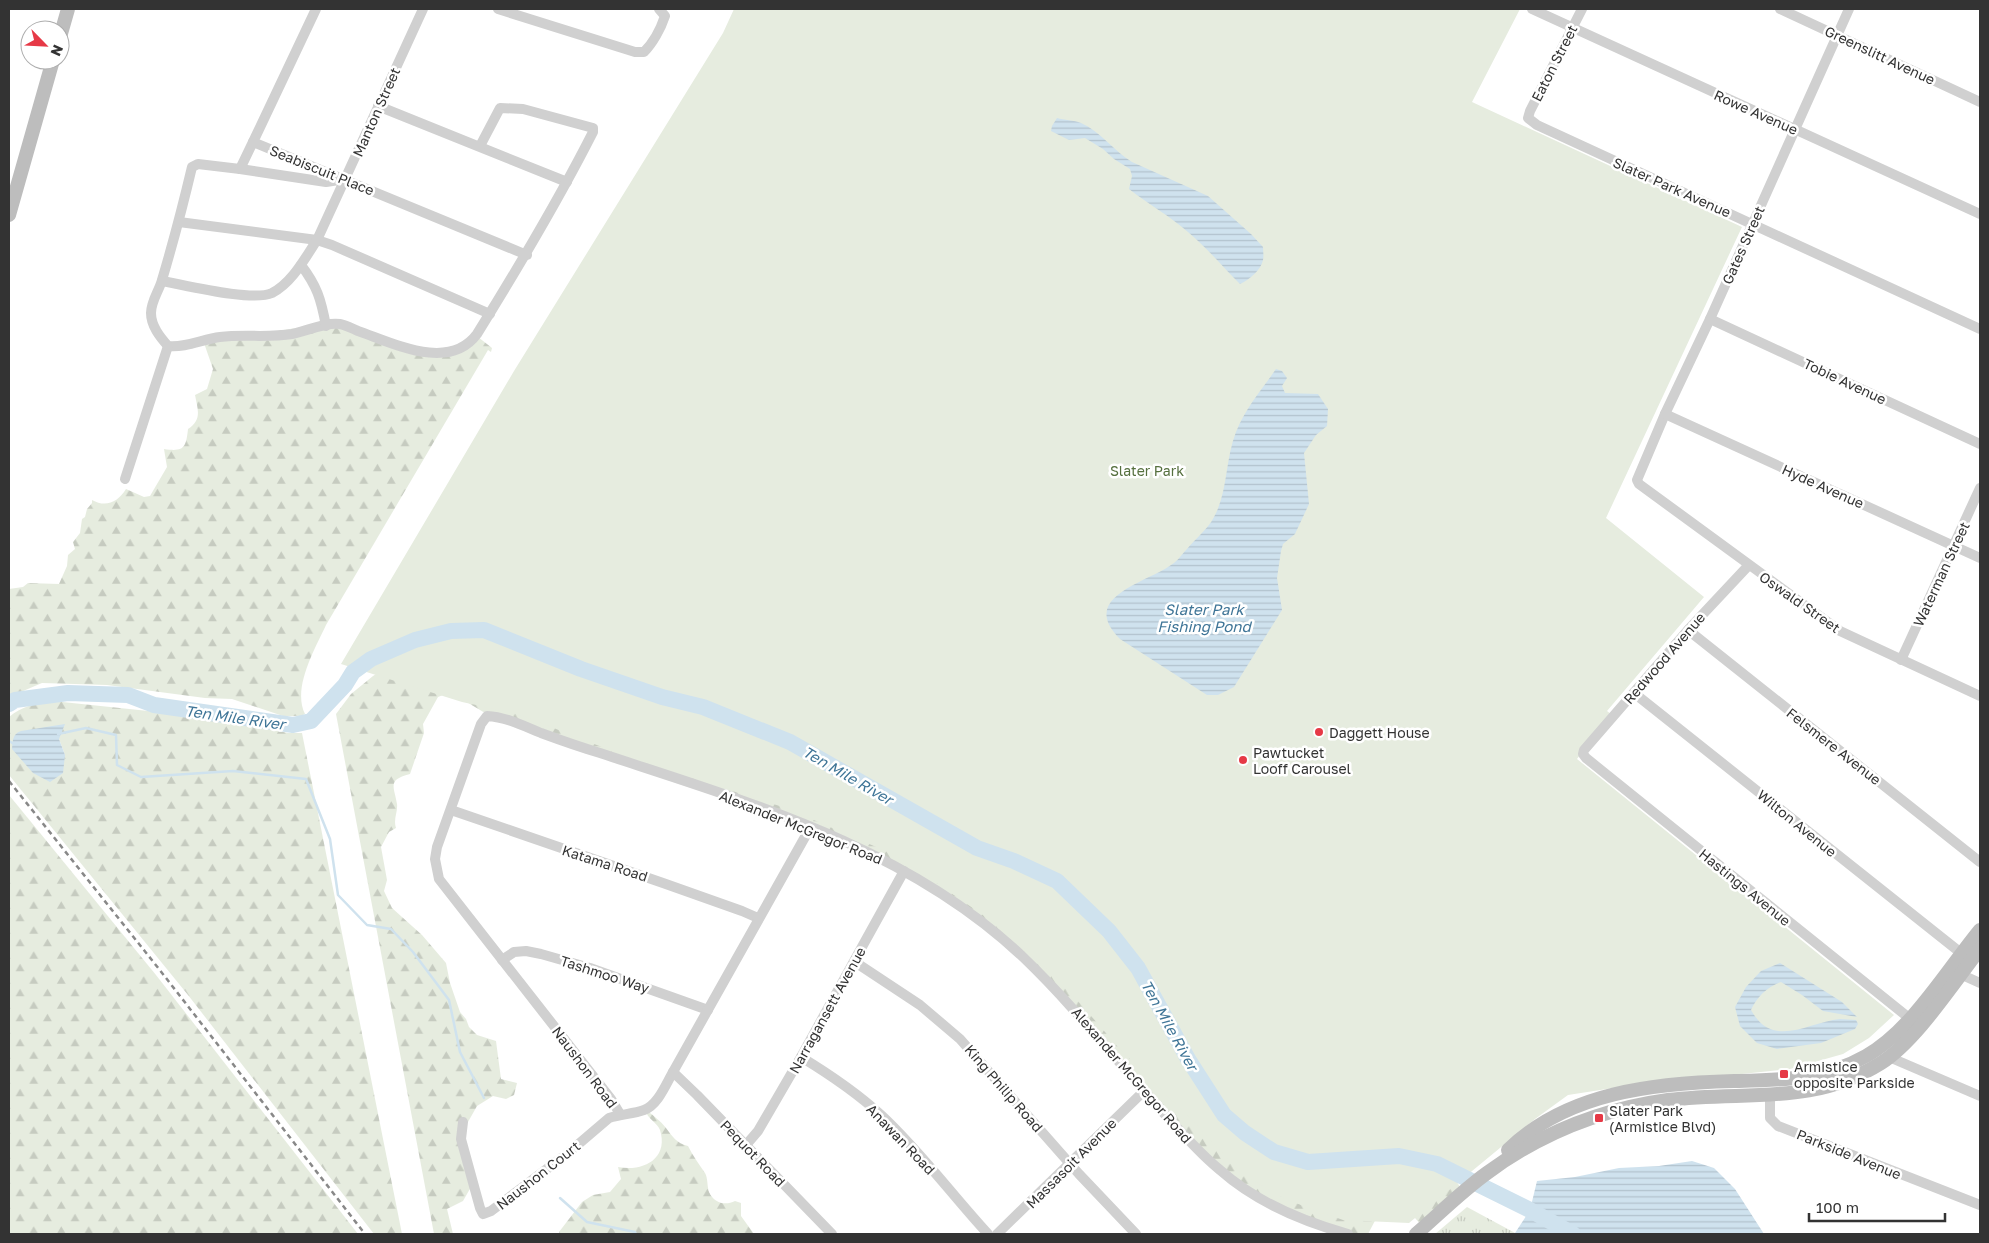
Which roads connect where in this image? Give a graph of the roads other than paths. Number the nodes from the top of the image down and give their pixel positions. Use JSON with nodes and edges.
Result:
{"nodes":[{"id":1,"x":316,"y":9,"type":"edge"},
{"id":2,"x":423,"y":9,"type":"edge"},
{"id":3,"x":498,"y":9,"type":"edge"},
{"id":4,"x":659,"y":9,"type":"edge"},
{"id":5,"x":1532,"y":9,"type":"edge"},
{"id":6,"x":1582,"y":9,"type":"edge"},
{"id":7,"x":1780,"y":9,"type":"edge"},
{"id":8,"x":1848,"y":9,"type":"edge"},
{"id":9,"x":1572,"y":28,"type":"junction"},
{"id":10,"x":1836,"y":35,"type":"junction"},
{"id":11,"x":50,"y":70,"type":"edge"},
{"id":12,"x":1980,"y":102,"type":"edge"},
{"id":13,"x":378,"y":106,"type":"junction"},
{"id":14,"x":1528,"y":118,"type":"joint"},
{"id":15,"x":1795,"y":130,"type":"junction"},
{"id":16,"x":253,"y":142,"type":"junction"},
{"id":17,"x":480,"y":146,"type":"junction"},
{"id":18,"x":240,"y":169,"type":"junction"},
{"id":19,"x":345,"y":179,"type":"junction"},
{"id":20,"x":568,"y":182,"type":"junction"},
{"id":21,"x":1980,"y":214,"type":"edge"},
{"id":22,"x":9,"y":215,"type":"edge"},
{"id":23,"x":179,"y":222,"type":"junction"},
{"id":24,"x":1752,"y":223,"type":"junction"},
{"id":25,"x":317,"y":240,"type":"junction"},
{"id":26,"x":527,"y":255,"type":"junction"},
{"id":27,"x":301,"y":265,"type":"junction"},
{"id":28,"x":162,"y":281,"type":"junction"},
{"id":29,"x":490,"y":314,"type":"junction"},
{"id":30,"x":1710,"y":319,"type":"junction"},
{"id":31,"x":326,"y":326,"type":"junction"},
{"id":32,"x":1980,"y":329,"type":"edge"},
{"id":33,"x":168,"y":346,"type":"junction"},
{"id":34,"x":1665,"y":414,"type":"junction"},
{"id":35,"x":1980,"y":444,"type":"edge"},
{"id":36,"x":125,"y":479,"type":"dead end"},
{"id":37,"x":1637,"y":480,"type":"joint"},
{"id":38,"x":1980,"y":488,"type":"edge"},
{"id":39,"x":1954,"y":546,"type":"junction"},
{"id":40,"x":1980,"y":558,"type":"edge"},
{"id":41,"x":1748,"y":566,"type":"junction"},
{"id":42,"x":1688,"y":630,"type":"junction"},
{"id":43,"x":1901,"y":660,"type":"junction"},
{"id":44,"x":1634,"y":693,"type":"junction"},
{"id":45,"x":1980,"y":696,"type":"edge"},
{"id":46,"x":487,"y":716,"type":"joint"},
{"id":47,"x":1583,"y":754,"type":"joint"},
{"id":48,"x":451,"y":810,"type":"junction"},
{"id":49,"x":810,"y":828,"type":"junction"},
{"id":50,"x":1980,"y":862,"type":"edge"},
{"id":51,"x":904,"y":871,"type":"junction"},
{"id":52,"x":758,"y":918,"type":"junction"},
{"id":53,"x":1980,"y":930,"type":"edge"},
{"id":54,"x":1980,"y":949,"type":"edge"},
{"id":55,"x":1961,"y":953,"type":"junction"},
{"id":56,"x":502,"y":960,"type":"junction"},
{"id":57,"x":854,"y":962,"type":"junction"},
{"id":58,"x":1960,"y":974,"type":"junction"},
{"id":59,"x":1980,"y":983,"type":"edge"},
{"id":60,"x":708,"y":1010,"type":"junction"},
{"id":61,"x":1909,"y":1018,"type":"junction"},
{"id":62,"x":801,"y":1057,"type":"junction"},
{"id":63,"x":1889,"y":1058,"type":"junction"},
{"id":64,"x":673,"y":1072,"type":"junction"},
{"id":65,"x":1144,"y":1091,"type":"junction"},
{"id":66,"x":1770,"y":1096,"type":"junction"},
{"id":67,"x":1980,"y":1096,"type":"edge"},
{"id":68,"x":620,"y":1114,"type":"junction"},
{"id":69,"x":463,"y":1122,"type":"dead end"},
{"id":70,"x":746,"y":1145,"type":"junction"},
{"id":71,"x":1070,"y":1163,"type":"junction"},
{"id":72,"x":1487,"y":1173,"type":"junction"},
{"id":73,"x":1980,"y":1205,"type":"edge"},
{"id":74,"x":832,"y":1234,"type":"edge"},
{"id":75,"x":988,"y":1234,"type":"edge"},
{"id":76,"x":998,"y":1234,"type":"edge"},
{"id":77,"x":1136,"y":1234,"type":"edge"},
{"id":78,"x":1348,"y":1234,"type":"edge"},
{"id":79,"x":1416,"y":1234,"type":"edge"}],
"edges":[{"from":1,"to":16,"type":"street","name":"Seabiscuit Place"},
{"from":2,"to":13,"type":"street","name":"Manton Street"},
{"from":3,"to":4,"type":"street"},
{"from":5,"to":9,"type":"street","name":"Rowe Avenue"},
{"from":6,"to":9,"type":"street","name":"Eaton Street"},
{"from":7,"to":10,"type":"street","name":"Greenslitt Avenue"},
{"from":8,"to":10,"type":"street","name":"Gates Street"},
{"from":9,"to":14,"type":"street","name":"Eaton Street"},
{"from":9,"to":15,"type":"street","name":"Rowe Avenue"},
{"from":10,"to":12,"type":"street","name":"Greenslitt Avenue"},
{"from":10,"to":15,"type":"street","name":"Gates Street"},
{"from":11,"to":22,"type":"main road"},
{"from":13,"to":17,"type":"street"},
{"from":13,"to":19,"type":"street","name":"Manton Street"},
{"from":14,"to":24,"type":"street","name":"Slater Park Avenue"},
{"from":15,"to":21,"type":"street","name":"Rowe Avenue"},
{"from":15,"to":24,"type":"street","name":"Gates Street"},
{"from":16,"to":18,"type":"street"},
{"from":16,"to":19,"type":"street","name":"Seabiscuit Place"},
{"from":17,"to":20,"type":"street"},
{"from":17,"to":20,"type":"street"},
{"from":18,"to":19,"type":"street"},
{"from":18,"to":23,"type":"street"},
{"from":19,"to":25,"type":"street","name":"Manton Street"},
{"from":19,"to":26,"type":"street","name":"Seabiscuit Place"},
{"from":20,"to":26,"type":"street"},
{"from":23,"to":25,"type":"street"},
{"from":23,"to":28,"type":"street"},
{"from":24,"to":30,"type":"street","name":"Gates Street"},
{"from":24,"to":32,"type":"street","name":"Slater Park Avenue"},
{"from":25,"to":27,"type":"street","name":"Manton Street"},
{"from":25,"to":29,"type":"street"},
{"from":26,"to":29,"type":"street"},
{"from":27,"to":28,"type":"street","name":"Manton Street"},
{"from":27,"to":31,"type":"street"},
{"from":28,"to":33,"type":"street"},
{"from":29,"to":31,"type":"street"},
{"from":30,"to":34,"type":"street","name":"Gates Street"},
{"from":30,"to":35,"type":"street","name":"Tobie Avenue"},
{"from":31,"to":33,"type":"street"},
{"from":33,"to":36,"type":"street"},
{"from":34,"to":37,"type":"street","name":"Gates Street"},
{"from":34,"to":39,"type":"street","name":"Hyde Avenue"},
{"from":37,"to":41,"type":"street","name":"Oswald Street"},
{"from":38,"to":39,"type":"street","name":"Waterman Street"},
{"from":39,"to":40,"type":"street","name":"Hyde Avenue"},
{"from":39,"to":43,"type":"street","name":"Waterman Street"},
{"from":41,"to":42,"type":"street","name":"Redwood Avenue"},
{"from":41,"to":43,"type":"street","name":"Oswald Street"},
{"from":42,"to":44,"type":"street","name":"Redwood Avenue"},
{"from":42,"to":50,"type":"street","name":"Felsmere Avenue"},
{"from":43,"to":45,"type":"street","name":"Oswald Street"},
{"from":44,"to":47,"type":"street","name":"Redwood Avenue"},
{"from":44,"to":55,"type":"street","name":"Wilton Avenue"},
{"from":46,"to":48,"type":"street","name":"Naushon Road"},
{"from":46,"to":49,"type":"street","name":"Alexander McGregor Road"},
{"from":47,"to":61,"type":"street","name":"Hastings Avenue"},
{"from":48,"to":52,"type":"street","name":"Katama Road"},
{"from":48,"to":56,"type":"street","name":"Naushon Road"},
{"from":49,"to":51,"type":"street","name":"Alexander McGregor Road"},
{"from":49,"to":52,"type":"street","name":"Naushon Road"},
{"from":51,"to":57,"type":"street","name":"Narragansett Avenue"},
{"from":51,"to":65,"type":"street","name":"Alexander McGregor Road"},
{"from":52,"to":60,"type":"street","name":"Naushon Road"},
{"from":53,"to":55,"type":"main road"},
{"from":54,"to":58,"type":"main road"},
{"from":55,"to":61,"type":"main road"},
{"from":56,"to":60,"type":"street","name":"Tashmoo Way"},
{"from":56,"to":68,"type":"street","name":"Naushon Road"},
{"from":57,"to":62,"type":"street","name":"Narragansett Avenue"},
{"from":57,"to":71,"type":"street","name":"King Philip Road"},
{"from":58,"to":59,"type":"street"},
{"from":58,"to":63,"type":"main road"},
{"from":60,"to":64,"type":"street","name":"Naushon Road"},
{"from":61,"to":72,"type":"main road"},
{"from":62,"to":70,"type":"street","name":"Narragansett Avenue"},
{"from":62,"to":75,"type":"street","name":"Anawan Road"},
{"from":63,"to":66,"type":"main road"},
{"from":63,"to":67,"type":"street"},
{"from":64,"to":68,"type":"street","name":"Naushon Road"},
{"from":64,"to":70,"type":"street","name":"Pequot Road"},
{"from":65,"to":71,"type":"street","name":"Massasoit Avenue"},
{"from":65,"to":78,"type":"street","name":"Alexander McGregor Road"},
{"from":66,"to":72,"type":"main road"},
{"from":66,"to":73,"type":"street","name":"Parkside Avenue"},
{"from":68,"to":69,"type":"street","name":"Naushon Court"},
{"from":70,"to":74,"type":"street","name":"Pequot Road"},
{"from":71,"to":76,"type":"street","name":"Massasoit Avenue"},
{"from":71,"to":77,"type":"street","name":"King Philip Road"},
{"from":72,"to":79,"type":"main road"}]}
